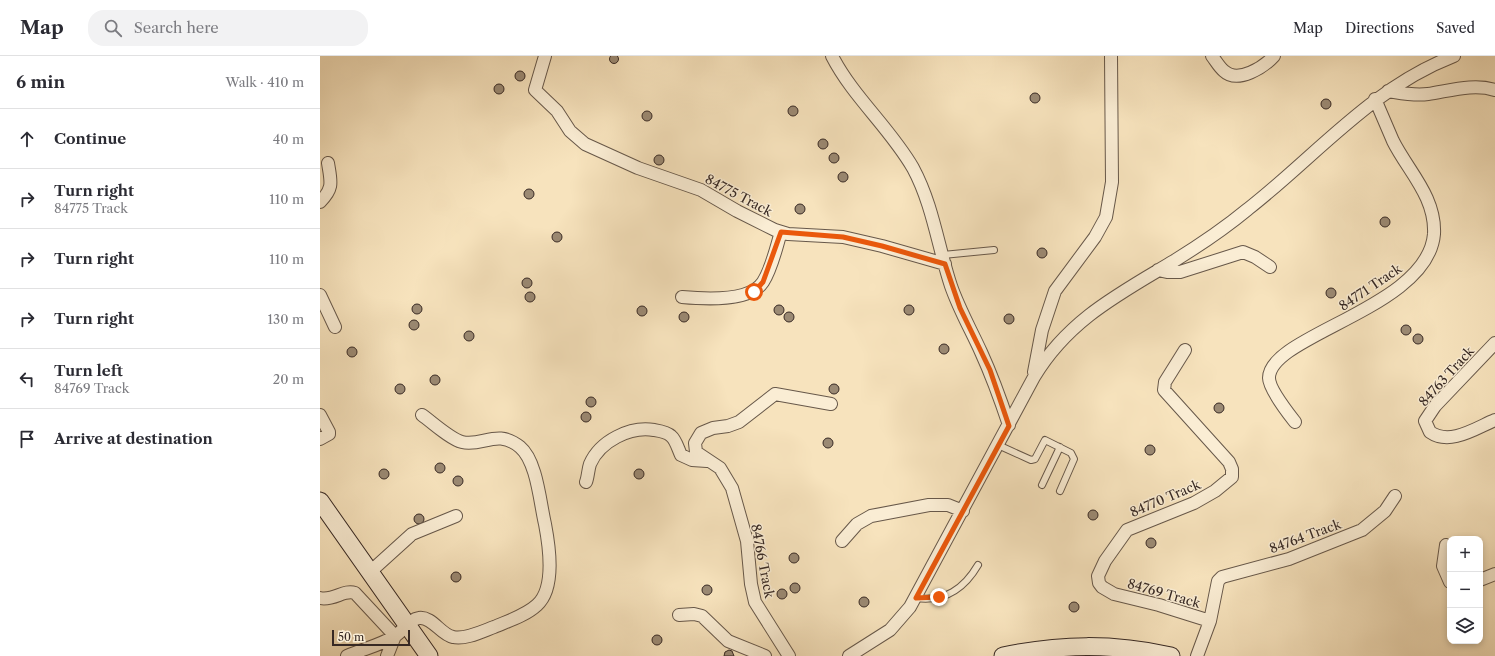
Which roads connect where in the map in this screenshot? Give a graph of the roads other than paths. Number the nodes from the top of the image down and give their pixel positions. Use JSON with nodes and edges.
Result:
{"nodes":[{"id":1,"x":544,"y":56,"type":"edge"},
{"id":2,"x":832,"y":56,"type":"edge"},
{"id":3,"x":1111,"y":56,"type":"edge"},
{"id":4,"x":1212,"y":56,"type":"edge"},
{"id":5,"x":1274,"y":56,"type":"edge"},
{"id":6,"x":1451,"y":56,"type":"edge"},
{"id":7,"x":1495,"y":90,"type":"edge"},
{"id":8,"x":1388,"y":91,"type":"junction"},
{"id":9,"x":1375,"y":99,"type":"junction"},
{"id":10,"x":328,"y":163,"type":"dead end"},
{"id":11,"x":320,"y":202,"type":"edge"},
{"id":12,"x":781,"y":232,"type":"junction"},
{"id":13,"x":994,"y":250,"type":"dead end"},
{"id":14,"x":944,"y":260,"type":"junction"},
{"id":15,"x":1270,"y":267,"type":"dead end"},
{"id":16,"x":1158,"y":270,"type":"junction"},
{"id":17,"x":320,"y":295,"type":"edge"},
{"id":18,"x":682,"y":297,"type":"dead end"},
{"id":19,"x":335,"y":327,"type":"dead end"},
{"id":20,"x":1495,"y":343,"type":"edge"},
{"id":21,"x":1186,"y":350,"type":"dead end"},
{"id":22,"x":1034,"y":377,"type":"junction"},
{"id":23,"x":831,"y":404,"type":"dead end"},
{"id":24,"x":422,"y":414,"type":"dead end"},
{"id":25,"x":320,"y":415,"type":"edge"},
{"id":26,"x":1495,"y":420,"type":"edge"},
{"id":27,"x":1295,"y":422,"type":"dead end"},
{"id":28,"x":1009,"y":426,"type":"junction"},
{"id":29,"x":320,"y":438,"type":"edge"},
{"id":30,"x":998,"y":445,"type":"junction"},
{"id":31,"x":1060,"y":447,"type":"junction"},
{"id":32,"x":711,"y":462,"type":"junction"},
{"id":33,"x":586,"y":482,"type":"dead end"},
{"id":34,"x":1042,"y":485,"type":"dead end"},
{"id":35,"x":1060,"y":491,"type":"dead end"},
{"id":36,"x":1395,"y":496,"type":"dead end"},
{"id":37,"x":320,"y":501,"type":"edge"},
{"id":38,"x":963,"y":511,"type":"junction"},
{"id":39,"x":456,"y":516,"type":"dead end"},
{"id":40,"x":842,"y":541,"type":"dead end"},
{"id":41,"x":1446,"y":545,"type":"dead end"},
{"id":42,"x":978,"y":565,"type":"dead end"},
{"id":43,"x":370,"y":572,"type":"junction"},
{"id":44,"x":1495,"y":574,"type":"edge"},
{"id":45,"x":1447,"y":575,"type":"edge"},
{"id":46,"x":1483,"y":579,"type":"edge"},
{"id":47,"x":1099,"y":583,"type":"joint"},
{"id":48,"x":320,"y":598,"type":"edge"},
{"id":49,"x":916,"y":598,"type":"junction"},
{"id":50,"x":680,"y":615,"type":"dead end"},
{"id":51,"x":1210,"y":621,"type":"junction"},
{"id":52,"x":401,"y":631,"type":"junction"},
{"id":53,"x":348,"y":656,"type":"edge"},
{"id":54,"x":388,"y":656,"type":"edge"},
{"id":55,"x":429,"y":656,"type":"edge"},
{"id":56,"x":765,"y":656,"type":"edge"},
{"id":57,"x":789,"y":656,"type":"edge"},
{"id":58,"x":849,"y":656,"type":"edge"},
{"id":59,"x":1003,"y":656,"type":"edge"},
{"id":60,"x":1171,"y":656,"type":"edge"},
{"id":61,"x":1197,"y":656,"type":"edge"}],
"edges":[{"from":1,"to":12,"type":"street","name":"84775 Track"},
{"from":2,"to":14,"type":"street"},
{"from":3,"to":22,"type":"street"},
{"from":4,"to":5,"type":"street"},
{"from":6,"to":8,"type":"street"},
{"from":7,"to":8,"type":"street"},
{"from":8,"to":9,"type":"street"},
{"from":9,"to":16,"type":"street"},
{"from":9,"to":27,"type":"street","name":"84771 Track"},
{"from":10,"to":11,"type":"street"},
{"from":12,"to":14,"type":"street","name":"84775 Track"},
{"from":12,"to":18,"type":"street"},
{"from":13,"to":14,"type":"lane"},
{"from":14,"to":28,"type":"street"},
{"from":15,"to":16,"type":"street"},
{"from":16,"to":22,"type":"street"},
{"from":17,"to":19,"type":"street"},
{"from":20,"to":26,"type":"street","name":"84763 Track"},
{"from":21,"to":47,"type":"street","name":"84770 Track"},
{"from":22,"to":28,"type":"street"},
{"from":23,"to":32,"type":"street","name":"84766 Track"},
{"from":24,"to":52,"type":"street"},
{"from":25,"to":29,"type":"street"},
{"from":28,"to":30,"type":"street"},
{"from":30,"to":31,"type":"lane"},
{"from":30,"to":38,"type":"street"},
{"from":31,"to":34,"type":"lane"},
{"from":31,"to":35,"type":"lane"},
{"from":32,"to":33,"type":"street"},
{"from":32,"to":57,"type":"street","name":"84766 Track"},
{"from":36,"to":51,"type":"street","name":"84764 Track"},
{"from":37,"to":43,"type":"main road"},
{"from":38,"to":40,"type":"street"},
{"from":38,"to":49,"type":"street"},
{"from":39,"to":43,"type":"street"},
{"from":41,"to":45,"type":"street"},
{"from":42,"to":49,"type":"lane"},
{"from":43,"to":52,"type":"main road"},
{"from":44,"to":46,"type":"street"},
{"from":47,"to":51,"type":"street","name":"84769 Track"},
{"from":48,"to":52,"type":"street"},
{"from":49,"to":58,"type":"street"},
{"from":50,"to":56,"type":"street"},
{"from":51,"to":61,"type":"street","name":"84769 Track"},
{"from":52,"to":53,"type":"street"},
{"from":52,"to":54,"type":"street"},
{"from":52,"to":55,"type":"main road"},
{"from":59,"to":60,"type":"main road"}]}
